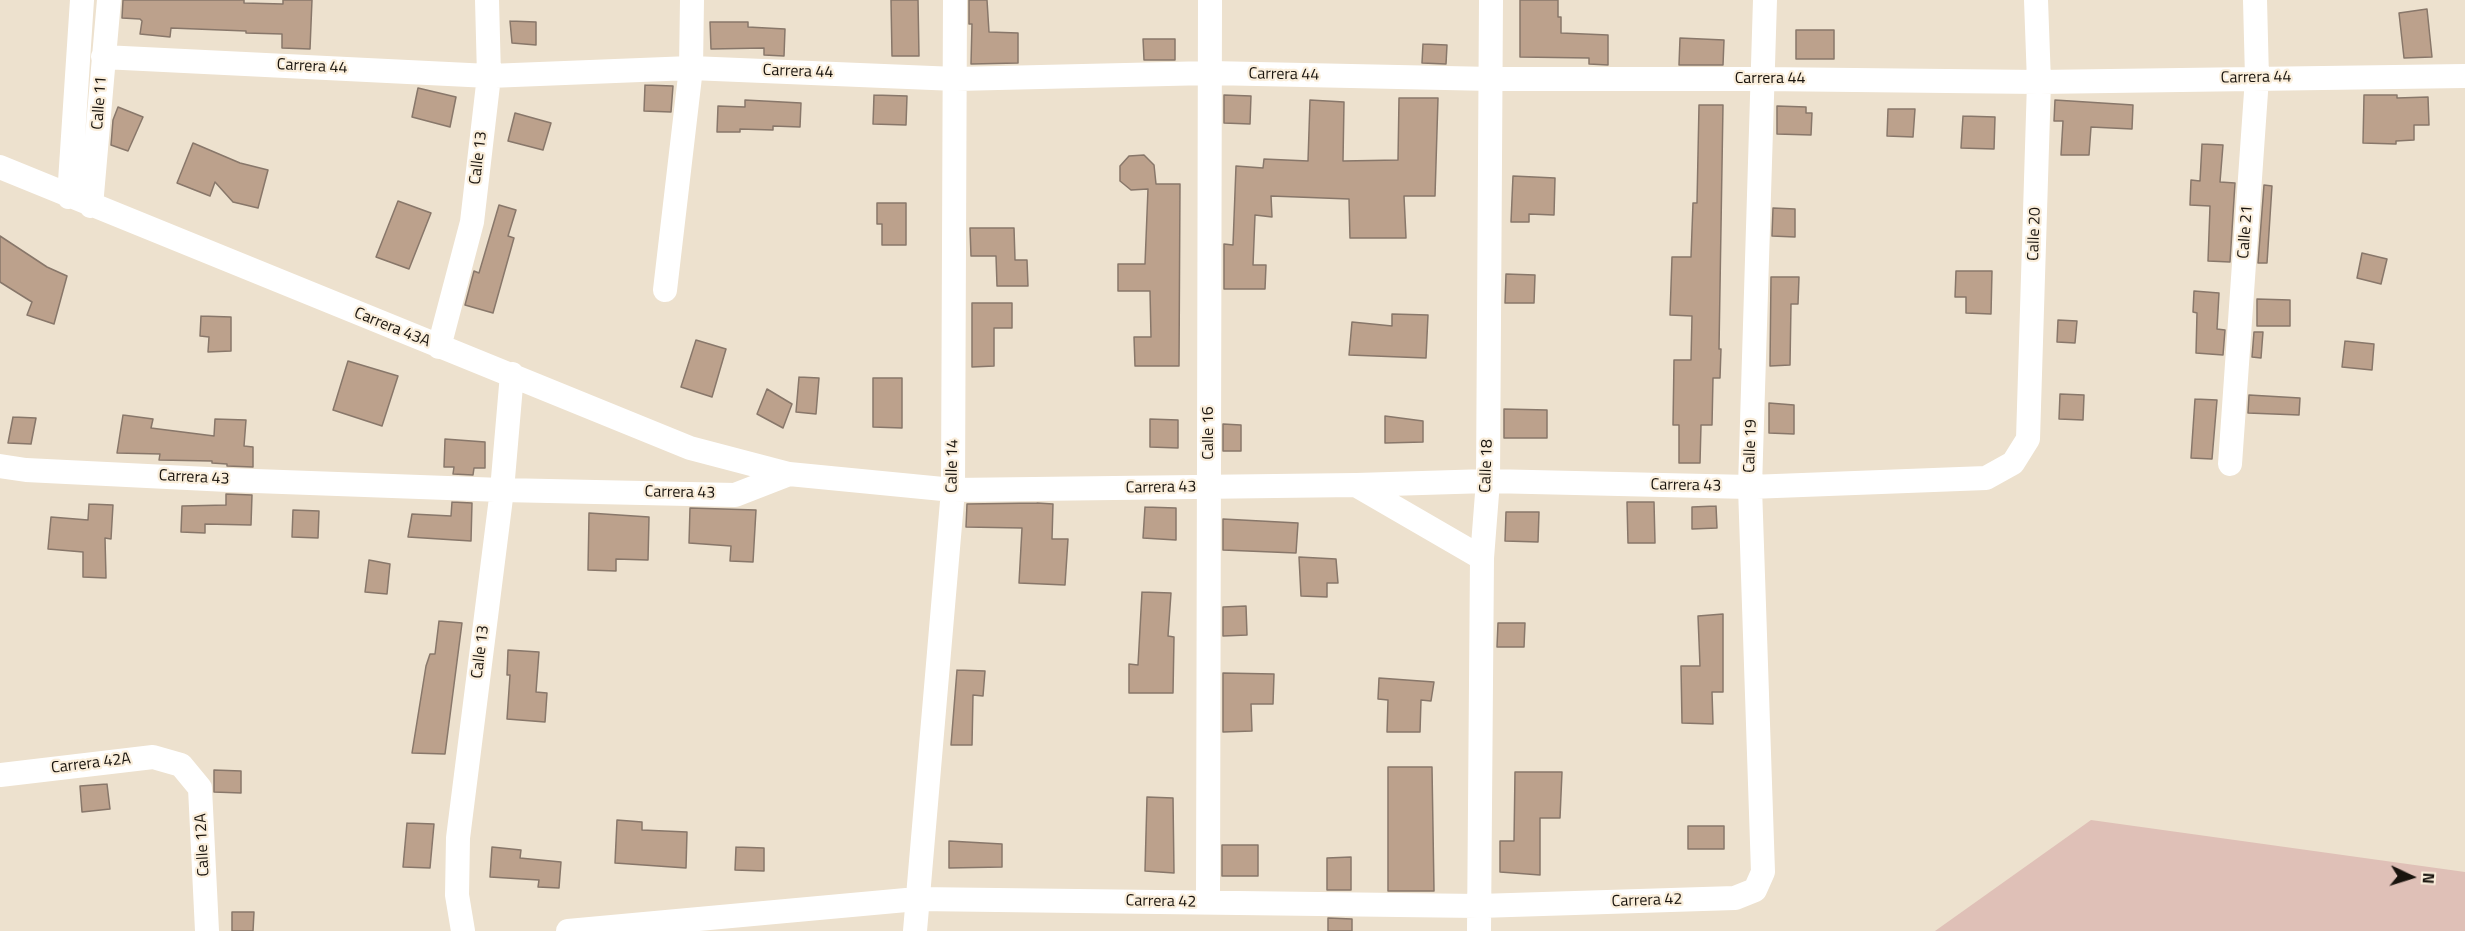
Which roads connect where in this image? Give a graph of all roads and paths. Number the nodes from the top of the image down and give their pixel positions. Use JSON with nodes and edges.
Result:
{"nodes":[{"id":1,"x":82,"y":0,"type":"edge"},
{"id":2,"x":109,"y":0,"type":"edge"},
{"id":3,"x":487,"y":0,"type":"edge"},
{"id":4,"x":692,"y":0,"type":"edge"},
{"id":5,"x":955,"y":0,"type":"edge"},
{"id":6,"x":1210,"y":0,"type":"edge"},
{"id":7,"x":1491,"y":0,"type":"edge"},
{"id":8,"x":1765,"y":0,"type":"edge"},
{"id":9,"x":2036,"y":0,"type":"edge"},
{"id":10,"x":2255,"y":0,"type":"edge"},
{"id":11,"x":103,"y":57,"type":"junction"},
{"id":12,"x":691,"y":68,"type":"junction"},
{"id":13,"x":1210,"y":74,"type":"junction"},
{"id":14,"x":489,"y":76,"type":"junction"},
{"id":15,"x":2465,"y":76,"type":"edge"},
{"id":16,"x":2257,"y":78,"type":"junction"},
{"id":17,"x":956,"y":79,"type":"junction"},
{"id":18,"x":1762,"y":79,"type":"junction"},
{"id":19,"x":1491,"y":80,"type":"junction"},
{"id":20,"x":2039,"y":82,"type":"junction"},
{"id":21,"x":0,"y":167,"type":"edge"},
{"id":22,"x":80,"y":201,"type":"junction"},
{"id":23,"x":665,"y":290,"type":"dead end"},
{"id":24,"x":439,"y":347,"type":"junction"},
{"id":25,"x":512,"y":374,"type":"junction"},
{"id":26,"x":2013,"y":464,"type":"joint"},
{"id":27,"x":2230,"y":464,"type":"dead end"},
{"id":28,"x":0,"y":466,"type":"edge"},
{"id":29,"x":789,"y":474,"type":"junction"},
{"id":30,"x":1488,"y":481,"type":"junction"},
{"id":31,"x":1356,"y":485,"type":"junction"},
{"id":32,"x":1209,"y":487,"type":"junction"},
{"id":33,"x":1750,"y":487,"type":"junction"},
{"id":34,"x":502,"y":490,"type":"junction"},
{"id":35,"x":953,"y":490,"type":"junction"},
{"id":36,"x":1482,"y":558,"type":"junction"},
{"id":37,"x":181,"y":765,"type":"joint"},
{"id":38,"x":0,"y":775,"type":"edge"},
{"id":39,"x":1755,"y":890,"type":"joint"},
{"id":40,"x":917,"y":899,"type":"junction"},
{"id":41,"x":1208,"y":902,"type":"junction"},
{"id":42,"x":1479,"y":906,"type":"junction"},
{"id":43,"x":207,"y":931,"type":"edge"},
{"id":44,"x":463,"y":931,"type":"edge"},
{"id":45,"x":568,"y":931,"type":"edge"},
{"id":46,"x":915,"y":931,"type":"edge"},
{"id":47,"x":1479,"y":931,"type":"edge"}],
"edges":[{"from":1,"to":22,"type":"street"},
{"from":2,"to":11,"type":"street","name":"Calle 11"},
{"from":3,"to":14,"type":"street","name":"Calle 13"},
{"from":4,"to":12,"type":"street"},
{"from":5,"to":17,"type":"street","name":"Calle 14"},
{"from":6,"to":13,"type":"street","name":"Calle 16"},
{"from":7,"to":19,"type":"street","name":"Calle 18"},
{"from":8,"to":18,"type":"street","name":"Calle 19"},
{"from":9,"to":20,"type":"street","name":"Calle 20"},
{"from":10,"to":16,"type":"street","name":"Calle 21"},
{"from":11,"to":14,"type":"street","name":"Carrera 44"},
{"from":11,"to":22,"type":"street","name":"Calle 11"},
{"from":12,"to":14,"type":"street","name":"Carrera 44"},
{"from":12,"to":17,"type":"street","name":"Carrera 44"},
{"from":12,"to":23,"type":"street"},
{"from":13,"to":17,"type":"street","name":"Carrera 44"},
{"from":13,"to":19,"type":"street","name":"Carrera 44"},
{"from":13,"to":32,"type":"street","name":"Calle 16"},
{"from":14,"to":24,"type":"street","name":"Calle 13"},
{"from":15,"to":16,"type":"street","name":"Carrera 44"},
{"from":16,"to":20,"type":"street","name":"Carrera 44"},
{"from":16,"to":27,"type":"street","name":"Calle 21"},
{"from":17,"to":35,"type":"street","name":"Calle 14"},
{"from":18,"to":19,"type":"street","name":"Carrera 44"},
{"from":18,"to":20,"type":"street","name":"Carrera 44"},
{"from":18,"to":33,"type":"street","name":"Calle 19"},
{"from":19,"to":30,"type":"street","name":"Calle 18"},
{"from":20,"to":26,"type":"street","name":"Calle 20"},
{"from":21,"to":22,"type":"street","name":"Carrera 43A"},
{"from":22,"to":24,"type":"street","name":"Carrera 43A"},
{"from":24,"to":25,"type":"street","name":"Carrera 43A"},
{"from":25,"to":29,"type":"street","name":"Carrera 43A"},
{"from":25,"to":34,"type":"street","name":"Calle 13"},
{"from":26,"to":33,"type":"street","name":"Carrera 43"},
{"from":28,"to":34,"type":"street","name":"Carrera 43"},
{"from":29,"to":34,"type":"street","name":"Carrera 43"},
{"from":29,"to":35,"type":"street","name":"Carrera 43"},
{"from":30,"to":31,"type":"street","name":"Carrera 43"},
{"from":30,"to":33,"type":"street","name":"Carrera 43"},
{"from":30,"to":36,"type":"street","name":"Calle 18"},
{"from":31,"to":32,"type":"street","name":"Carrera 43"},
{"from":31,"to":36,"type":"street"},
{"from":32,"to":35,"type":"street","name":"Carrera 43"},
{"from":32,"to":41,"type":"street","name":"Calle 16"},
{"from":33,"to":39,"type":"street","name":"Calle 19"},
{"from":34,"to":44,"type":"street","name":"Calle 13"},
{"from":35,"to":40,"type":"street","name":"Calle 14"},
{"from":36,"to":42,"type":"street","name":"Calle 18"},
{"from":37,"to":38,"type":"street","name":"Carrera 42A"},
{"from":37,"to":43,"type":"street","name":"Calle 12A"},
{"from":39,"to":42,"type":"street","name":"Carrera 42"},
{"from":40,"to":41,"type":"street","name":"Carrera 42"},
{"from":40,"to":45,"type":"street","name":"Carrera 42"},
{"from":40,"to":46,"type":"street","name":"Calle 14"},
{"from":41,"to":42,"type":"street","name":"Carrera 42"},
{"from":42,"to":47,"type":"street","name":"Calle 18"}]}
